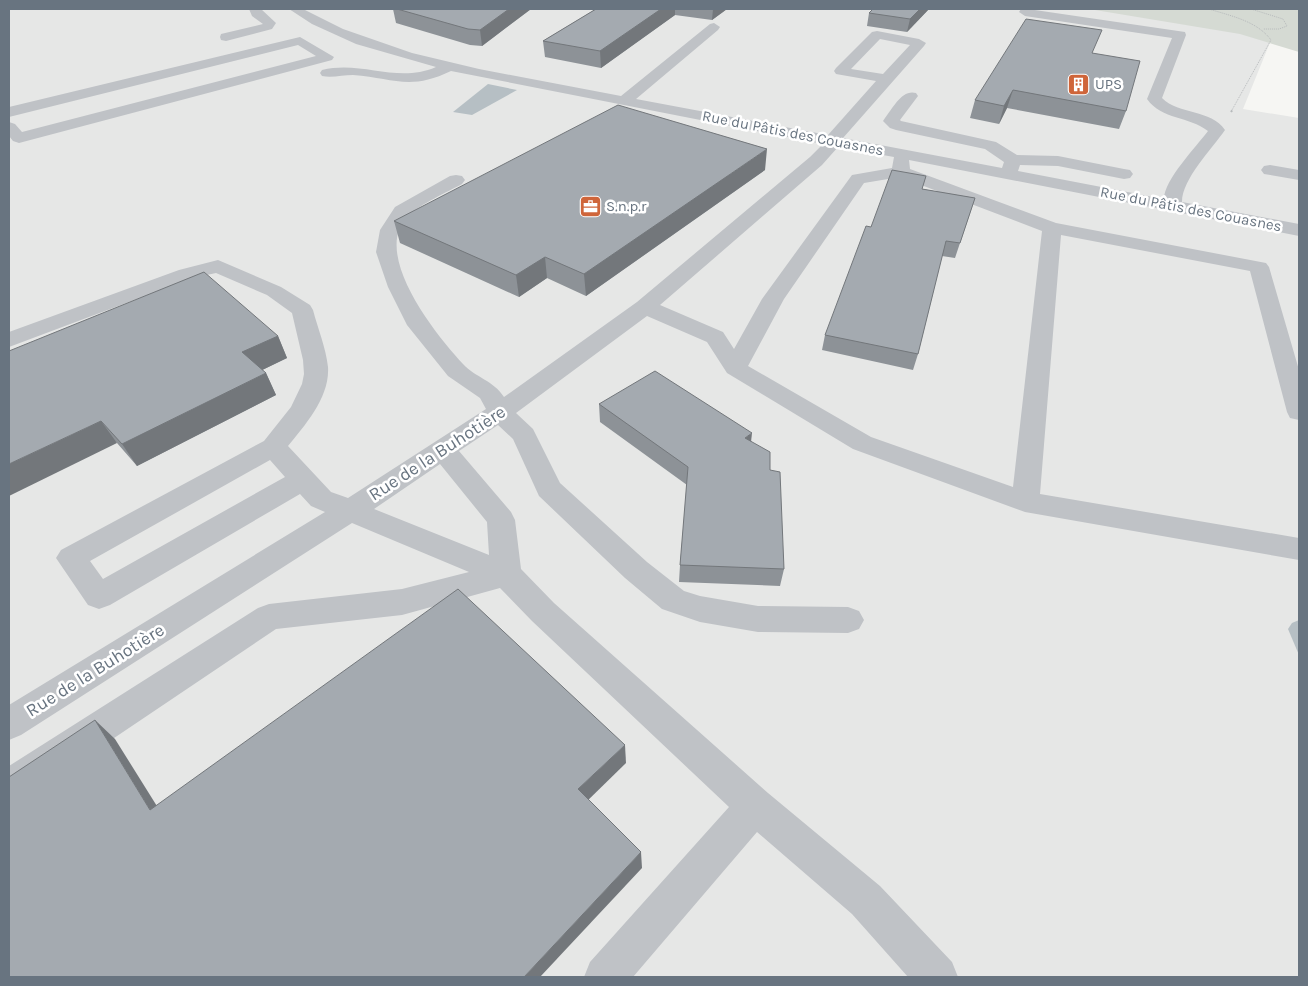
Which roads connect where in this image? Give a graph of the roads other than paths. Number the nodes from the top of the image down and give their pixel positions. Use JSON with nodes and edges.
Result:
{"nodes":[{"id":1,"x":255,"y":9,"type":"edge"},
{"id":2,"x":295,"y":9,"type":"edge"},
{"id":3,"x":1025,"y":12,"type":"dead end"},
{"id":4,"x":714,"y":27,"type":"dead end"},
{"id":5,"x":226,"y":37,"type":"dead end"},
{"id":6,"x":448,"y":66,"type":"junction"},
{"id":7,"x":327,"y":73,"type":"dead end"},
{"id":8,"x":887,"y":79,"type":"junction"},
{"id":9,"x":94,"y":91,"type":"junction"},
{"id":10,"x":911,"y":96,"type":"dead end"},
{"id":11,"x":625,"y":100,"type":"junction"},
{"id":12,"x":9,"y":112,"type":"edge"},
{"id":13,"x":118,"y":112,"type":"junction"},
{"id":14,"x":9,"y":127,"type":"edge"},
{"id":15,"x":834,"y":141,"type":"junction"},
{"id":16,"x":901,"y":163,"type":"junction"},
{"id":17,"x":1011,"y":167,"type":"junction"},
{"id":18,"x":1270,"y":170,"type":"dead end"},
{"id":19,"x":1124,"y":174,"type":"dead end"},
{"id":20,"x":1299,"y":175,"type":"edge"},
{"id":21,"x":456,"y":180,"type":"dead end"},
{"id":22,"x":1173,"y":206,"type":"junction"},
{"id":23,"x":1052,"y":228,"type":"junction"},
{"id":24,"x":1299,"y":230,"type":"edge"},
{"id":25,"x":645,"y":307,"type":"junction"},
{"id":26,"x":9,"y":340,"type":"edge"},
{"id":27,"x":735,"y":368,"type":"junction"},
{"id":28,"x":500,"y":412,"type":"junction"},
{"id":29,"x":1299,"y":412,"type":"edge"},
{"id":30,"x":273,"y":447,"type":"junction"},
{"id":31,"x":440,"y":450,"type":"junction"},
{"id":32,"x":302,"y":480,"type":"junction"},
{"id":33,"x":1025,"y":502,"type":"junction"},
{"id":34,"x":351,"y":510,"type":"junction"},
{"id":35,"x":1299,"y":549,"type":"edge"},
{"id":36,"x":506,"y":574,"type":"junction"},
{"id":37,"x":848,"y":620,"type":"dead end"},
{"id":38,"x":9,"y":724,"type":"edge"},
{"id":39,"x":9,"y":787,"type":"edge"},
{"id":40,"x":755,"y":806,"type":"junction"},
{"id":41,"x":605,"y":977,"type":"edge"},
{"id":42,"x":937,"y":977,"type":"edge"}],
"edges":[{"from":1,"to":5,"type":"street"},
{"from":2,"to":6,"type":"street","name":"Rue du Pâtis des Couasnes"},
{"from":3,"to":22,"type":"street"},
{"from":4,"to":11,"type":"street"},
{"from":6,"to":7,"type":"street"},
{"from":6,"to":11,"type":"street","name":"Rue du Pâtis des Couasnes"},
{"from":8,"to":8,"type":"street","name":"Rue de la Buhotière"},
{"from":8,"to":15,"type":"street","name":"Rue de la Buhotière"},
{"from":9,"to":12,"type":"street"},
{"from":9,"to":13,"type":"street"},
{"from":9,"to":13,"type":"street"},
{"from":10,"to":17,"type":"street"},
{"from":11,"to":15,"type":"street","name":"Rue du Pâtis des Couasnes"},
{"from":13,"to":14,"type":"street"},
{"from":15,"to":16,"type":"street","name":"Rue du Pâtis des Couasnes"},
{"from":15,"to":25,"type":"street","name":"Rue de la Buhotière"},
{"from":16,"to":17,"type":"street","name":"Rue du Pâtis des Couasnes"},
{"from":16,"to":23,"type":"street"},
{"from":16,"to":27,"type":"street"},
{"from":17,"to":19,"type":"street"},
{"from":17,"to":22,"type":"street","name":"Rue du Pâtis des Couasnes"},
{"from":18,"to":20,"type":"street"},
{"from":21,"to":28,"type":"street"},
{"from":22,"to":24,"type":"street","name":"Rue du Pâtis des Couasnes"},
{"from":23,"to":29,"type":"street"},
{"from":23,"to":33,"type":"street"},
{"from":25,"to":27,"type":"street"},
{"from":25,"to":28,"type":"street","name":"Rue de la Buhotière"},
{"from":26,"to":30,"type":"street"},
{"from":27,"to":33,"type":"street"},
{"from":28,"to":31,"type":"street","name":"Rue de la Buhotière"},
{"from":28,"to":37,"type":"street"},
{"from":30,"to":32,"type":"street"},
{"from":30,"to":32,"type":"street"},
{"from":31,"to":34,"type":"street","name":"Rue de la Buhotière"},
{"from":31,"to":36,"type":"street"},
{"from":32,"to":34,"type":"street"},
{"from":33,"to":35,"type":"street"},
{"from":34,"to":36,"type":"street"},
{"from":34,"to":38,"type":"street","name":"Rue de la Buhotière"},
{"from":36,"to":39,"type":"street"},
{"from":36,"to":40,"type":"street"},
{"from":40,"to":41,"type":"street"},
{"from":40,"to":42,"type":"street"}]}
